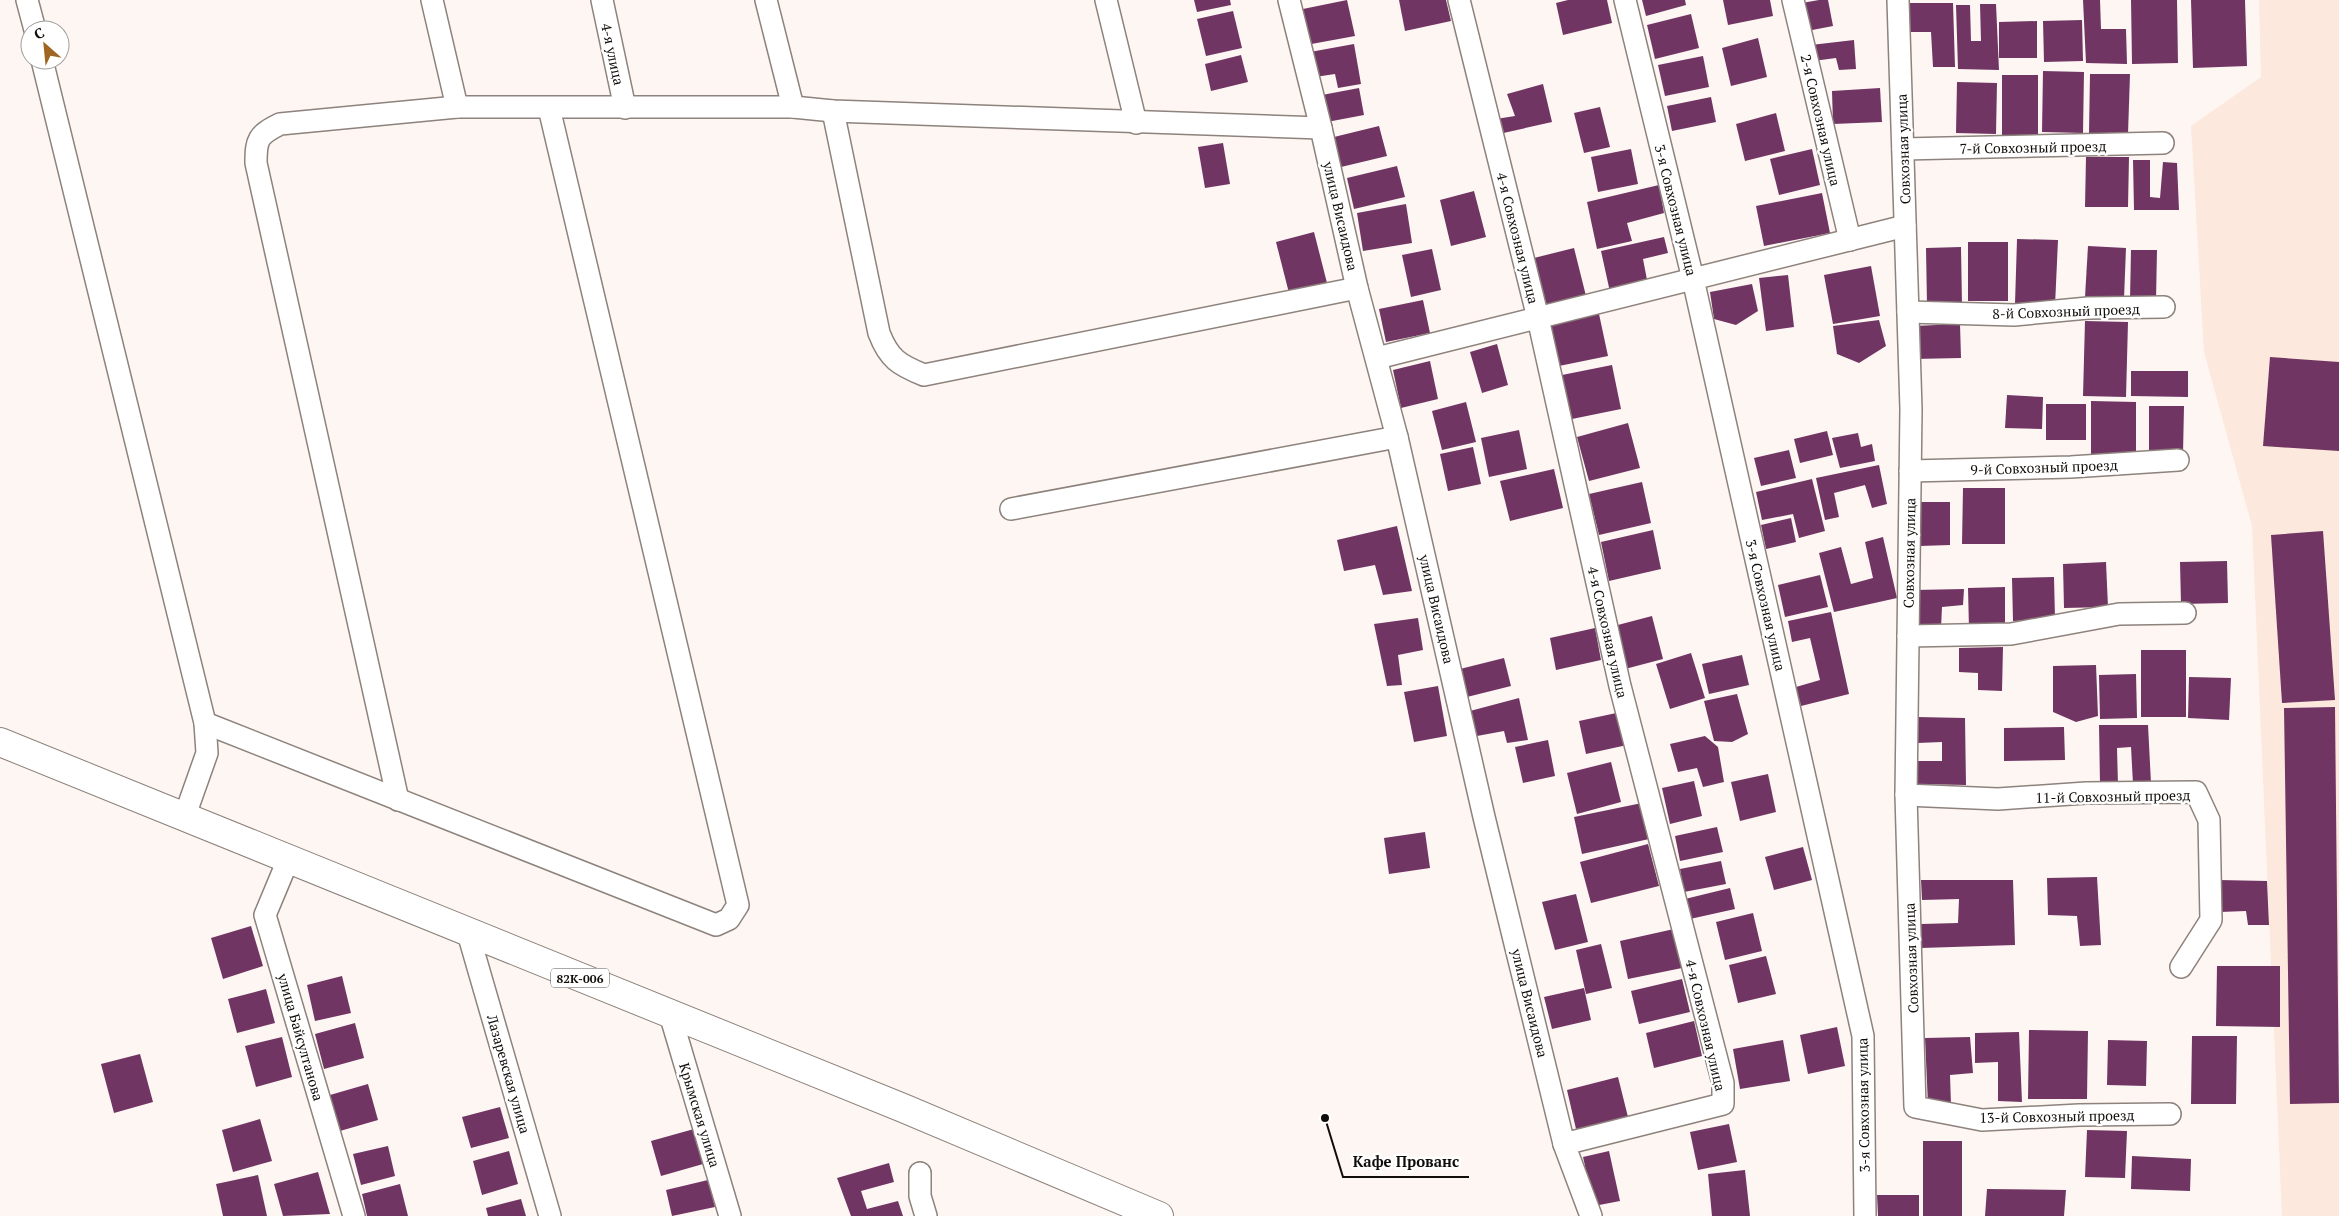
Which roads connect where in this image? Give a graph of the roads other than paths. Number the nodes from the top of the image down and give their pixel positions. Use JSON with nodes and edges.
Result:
{"nodes":[{"id":1,"x":27,"y":0,"type":"edge"},
{"id":2,"x":432,"y":0,"type":"edge"},
{"id":3,"x":602,"y":0,"type":"edge"},
{"id":4,"x":766,"y":0,"type":"edge"},
{"id":5,"x":1106,"y":0,"type":"edge"},
{"id":6,"x":1289,"y":0,"type":"edge"},
{"id":7,"x":1459,"y":0,"type":"edge"},
{"id":8,"x":1625,"y":0,"type":"edge"},
{"id":9,"x":1793,"y":0,"type":"edge"},
{"id":10,"x":1898,"y":0,"type":"edge"},
{"id":11,"x":32,"y":20,"type":"edge"},
{"id":12,"x":44,"y":70,"type":"edge"},
{"id":13,"x":456,"y":107,"type":"junction"},
{"id":14,"x":792,"y":107,"type":"junction"},
{"id":15,"x":548,"y":108,"type":"junction"},
{"id":16,"x":625,"y":108,"type":"junction"},
{"id":17,"x":833,"y":111,"type":"junction"},
{"id":18,"x":1136,"y":123,"type":"junction"},
{"id":19,"x":1321,"y":128,"type":"junction"},
{"id":20,"x":2163,"y":143,"type":"dead end"},
{"id":21,"x":1903,"y":149,"type":"junction"},
{"id":22,"x":1905,"y":226,"type":"junction"},
{"id":23,"x":1850,"y":240,"type":"junction"},
{"id":24,"x":1693,"y":279,"type":"junction"},
{"id":25,"x":1357,"y":288,"type":"junction"},
{"id":26,"x":2164,"y":307,"type":"dead end"},
{"id":27,"x":1908,"y":312,"type":"junction"},
{"id":28,"x":1538,"y":318,"type":"junction"},
{"id":29,"x":1377,"y":358,"type":"junction"},
{"id":30,"x":1397,"y":436,"type":"junction"},
{"id":31,"x":2178,"y":460,"type":"dead end"},
{"id":32,"x":1910,"y":471,"type":"junction"},
{"id":33,"x":1011,"y":509,"type":"dead end"},
{"id":34,"x":2185,"y":613,"type":"dead end"},
{"id":35,"x":1908,"y":636,"type":"junction"},
{"id":36,"x":205,"y":723,"type":"junction"},
{"id":37,"x":0,"y":742,"type":"edge"},
{"id":38,"x":1906,"y":795,"type":"junction"},
{"id":39,"x":398,"y":800,"type":"junction"},
{"id":40,"x":184,"y":818,"type":"junction"},
{"id":41,"x":288,"y":860,"type":"junction"},
{"id":42,"x":468,"y":933,"type":"junction"},
{"id":43,"x":2181,"y":967,"type":"dead end"},
{"id":44,"x":670,"y":1014,"type":"junction"},
{"id":45,"x":1915,"y":1107,"type":"joint"},
{"id":46,"x":2170,"y":1114,"type":"dead end"},
{"id":47,"x":1564,"y":1144,"type":"junction"},
{"id":48,"x":920,"y":1173,"type":"dead end"},
{"id":49,"x":354,"y":1216,"type":"edge"},
{"id":50,"x":550,"y":1216,"type":"edge"},
{"id":51,"x":730,"y":1216,"type":"edge"},
{"id":52,"x":926,"y":1216,"type":"edge"},
{"id":53,"x":1159,"y":1216,"type":"edge"},
{"id":54,"x":1591,"y":1216,"type":"edge"},
{"id":55,"x":1865,"y":1216,"type":"edge"}],
"edges":[{"from":1,"to":11,"type":"street"},
{"from":2,"to":13,"type":"street"},
{"from":3,"to":16,"type":"street","name":"4-я улица"},
{"from":4,"to":14,"type":"street"},
{"from":5,"to":18,"type":"street"},
{"from":6,"to":19,"type":"street","name":"улица Висаидова"},
{"from":7,"to":28,"type":"street","name":"4-я Совхозная улица"},
{"from":8,"to":24,"type":"street","name":"3-я Совхозная улица"},
{"from":9,"to":23,"type":"street","name":"2-я Совхозная улица"},
{"from":10,"to":21,"type":"street","name":"Совхозная улица"},
{"from":12,"to":36,"type":"street"},
{"from":13,"to":15,"type":"street"},
{"from":13,"to":39,"type":"street"},
{"from":14,"to":16,"type":"street"},
{"from":14,"to":17,"type":"street"},
{"from":15,"to":16,"type":"street"},
{"from":15,"to":39,"type":"street"},
{"from":17,"to":18,"type":"street"},
{"from":17,"to":25,"type":"street"},
{"from":18,"to":19,"type":"street"},
{"from":19,"to":25,"type":"street","name":"улица Висаидова"},
{"from":20,"to":21,"type":"street","name":"7-й Совхозный проезд"},
{"from":21,"to":22,"type":"street","name":"Совхозная улица"},
{"from":22,"to":23,"type":"street"},
{"from":22,"to":27,"type":"street","name":"Совхозная улица"},
{"from":23,"to":24,"type":"street"},
{"from":24,"to":28,"type":"street"},
{"from":24,"to":55,"type":"street","name":"3-я Совхозная улица"},
{"from":25,"to":29,"type":"street","name":"улица Висаидова"},
{"from":26,"to":27,"type":"street","name":"8-й Совхозный проезд"},
{"from":27,"to":32,"type":"street","name":"Совхозная улица"},
{"from":28,"to":29,"type":"street"},
{"from":28,"to":47,"type":"street","name":"4-я Совхозная улица"},
{"from":29,"to":30,"type":"street","name":"улица Висаидова"},
{"from":30,"to":33,"type":"street"},
{"from":30,"to":47,"type":"street","name":"улица Висаидова"},
{"from":31,"to":32,"type":"street","name":"9-й Совхозный проезд"},
{"from":32,"to":35,"type":"street","name":"Совхозная улица"},
{"from":34,"to":35,"type":"street"},
{"from":35,"to":38,"type":"street","name":"Совхозная улица"},
{"from":36,"to":39,"type":"street"},
{"from":36,"to":40,"type":"street"},
{"from":37,"to":40,"type":"main road","number":"82К-006"},
{"from":38,"to":43,"type":"street","name":"11-й Совхозный проезд"},
{"from":38,"to":45,"type":"street","name":"Совхозная улица"},
{"from":40,"to":41,"type":"main road","number":"82К-006"},
{"from":41,"to":42,"type":"main road","number":"82К-006"},
{"from":41,"to":49,"type":"street","name":"улица Байсултанова"},
{"from":42,"to":44,"type":"main road","number":"82К-006"},
{"from":42,"to":50,"type":"street","name":"Лазаревская улица"},
{"from":44,"to":51,"type":"street","name":"Крымская улица"},
{"from":44,"to":53,"type":"main road","number":"82К-006"},
{"from":45,"to":46,"type":"street","name":"13-й Совхозный проезд"},
{"from":47,"to":54,"type":"street","name":"улица Висаидова"},
{"from":48,"to":52,"type":"street"}]}
